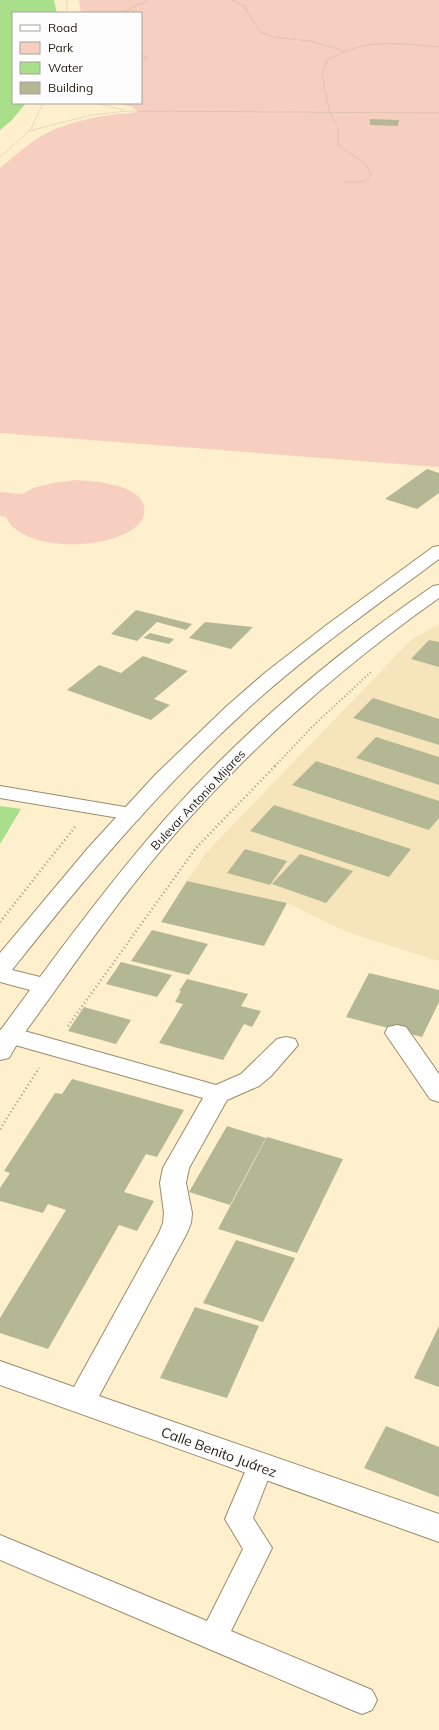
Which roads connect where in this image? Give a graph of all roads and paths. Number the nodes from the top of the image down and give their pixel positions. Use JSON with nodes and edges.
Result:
{"nodes":[{"id":1,"x":67,"y":0,"type":"edge"},
{"id":2,"x":149,"y":0,"type":"edge"},
{"id":3,"x":232,"y":0,"type":"edge"},
{"id":4,"x":67,"y":12,"type":"edge"},
{"id":5,"x":123,"y":12,"type":"edge"},
{"id":6,"x":439,"y":47,"type":"edge"},
{"id":7,"x":345,"y":51,"type":"junction"},
{"id":8,"x":142,"y":55,"type":"edge"},
{"id":9,"x":142,"y":61,"type":"edge"},
{"id":10,"x":43,"y":104,"type":"edge"},
{"id":11,"x":99,"y":104,"type":"edge"},
{"id":12,"x":127,"y":111,"type":"junction"},
{"id":13,"x":330,"y":113,"type":"junction"},
{"id":14,"x":439,"y":113,"type":"edge"},
{"id":15,"x":30,"y":131,"type":"junction"},
{"id":16,"x":0,"y":157,"type":"edge"},
{"id":17,"x":344,"y":182,"type":"dead end"},
{"id":18,"x":439,"y":551,"type":"edge"},
{"id":19,"x":399,"y":580,"type":"junction"},
{"id":20,"x":437,"y":593,"type":"edge"},
{"id":21,"x":377,"y":667,"type":"dead end"},
{"id":22,"x":0,"y":792,"type":"edge"},
{"id":23,"x":91,"y":807,"type":"junction"},
{"id":24,"x":130,"y":814,"type":"junction"},
{"id":25,"x":0,"y":922,"type":"edge"},
{"id":26,"x":0,"y":968,"type":"edge"},
{"id":27,"x":0,"y":974,"type":"edge"},
{"id":28,"x":46,"y":986,"type":"junction"},
{"id":29,"x":397,"y":1033,"type":"dead end"},
{"id":30,"x":5,"y":1043,"type":"edge"},
{"id":31,"x":286,"y":1045,"type":"dead end"},
{"id":32,"x":52,"y":1047,"type":"junction"},
{"id":33,"x":439,"y":1093,"type":"edge"},
{"id":34,"x":218,"y":1094,"type":"junction"},
{"id":35,"x":0,"y":1129,"type":"edge"},
{"id":36,"x":0,"y":1373,"type":"edge"},
{"id":37,"x":81,"y":1402,"type":"junction"},
{"id":38,"x":260,"y":1466,"type":"junction"},
{"id":39,"x":439,"y":1528,"type":"edge"},
{"id":40,"x":0,"y":1547,"type":"edge"},
{"id":41,"x":214,"y":1637,"type":"junction"},
{"id":42,"x":362,"y":1700,"type":"dead end"}],
"edges":[{"from":1,"to":4,"type":"path"},
{"from":2,"to":5,"type":"path"},
{"from":3,"to":7,"type":"path"},
{"from":6,"to":7,"type":"path"},
{"from":7,"to":13,"type":"path"},
{"from":8,"to":9,"type":"path"},
{"from":10,"to":15,"type":"path"},
{"from":11,"to":12,"type":"path"},
{"from":12,"to":13,"type":"path"},
{"from":12,"to":15,"type":"path"},
{"from":13,"to":14,"type":"path"},
{"from":13,"to":17,"type":"path"},
{"from":15,"to":16,"type":"path"},
{"from":18,"to":19,"type":"main road"},
{"from":19,"to":20,"type":"main road"},
{"from":19,"to":24,"type":"main road"},
{"from":20,"to":28,"type":"main road","name":"Bulevar Antonio Mijares"},
{"from":21,"to":32,"type":"path"},
{"from":22,"to":23,"type":"main road"},
{"from":23,"to":24,"type":"main road"},
{"from":23,"to":25,"type":"path"},
{"from":24,"to":26,"type":"main road"},
{"from":27,"to":28,"type":"main road"},
{"from":28,"to":30,"type":"main road","name":"Bulevar Antonio Mijares"},
{"from":29,"to":33,"type":"main road"},
{"from":30,"to":32,"type":"main road"},
{"from":31,"to":34,"type":"main road"},
{"from":32,"to":34,"type":"main road"},
{"from":32,"to":35,"type":"path"},
{"from":34,"to":37,"type":"main road"},
{"from":36,"to":37,"type":"main road","name":"Calle Benito Juárez"},
{"from":37,"to":38,"type":"main road","name":"Calle Benito Juárez"},
{"from":38,"to":39,"type":"main road","name":"Calle Benito Juárez"},
{"from":38,"to":41,"type":"lane"},
{"from":40,"to":41,"type":"lane"},
{"from":41,"to":42,"type":"lane"}]}
